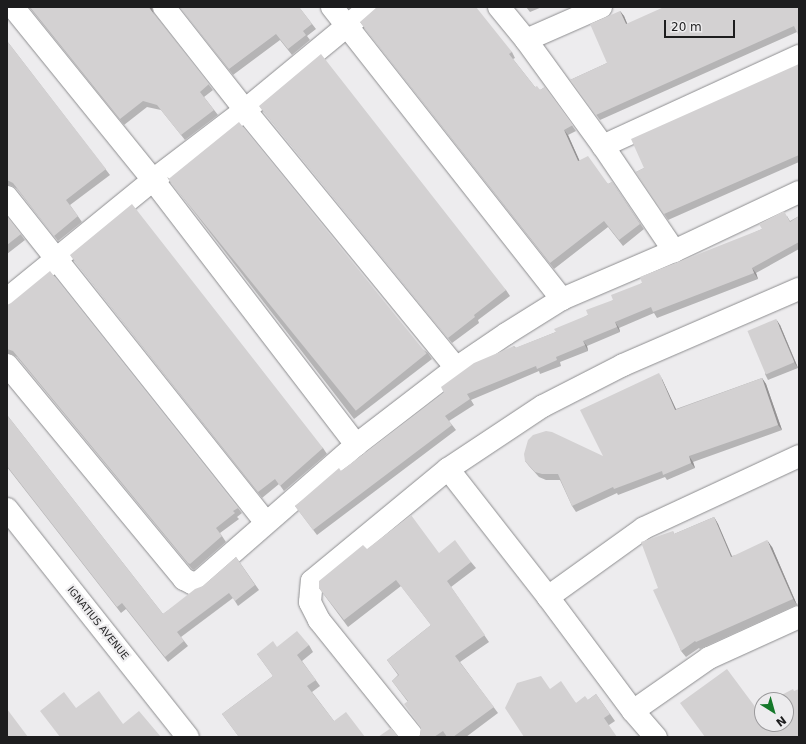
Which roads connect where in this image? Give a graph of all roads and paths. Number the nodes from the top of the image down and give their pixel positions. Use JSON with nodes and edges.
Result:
{"nodes":[{"id":1,"x":13,"y":7,"type":"edge"},
{"id":2,"x":164,"y":7,"type":"edge"},
{"id":3,"x":332,"y":7,"type":"edge"},
{"id":4,"x":370,"y":7,"type":"edge"},
{"id":5,"x":499,"y":7,"type":"edge"},
{"id":6,"x":601,"y":7,"type":"edge"},
{"id":7,"x":347,"y":26,"type":"junction"},
{"id":8,"x":526,"y":40,"type":"junction"},
{"id":9,"x":799,"y":56,"type":"edge"},
{"id":10,"x":245,"y":110,"type":"junction"},
{"id":11,"x":603,"y":146,"type":"junction"},
{"id":12,"x":153,"y":180,"type":"junction"},
{"id":13,"x":799,"y":192,"type":"edge"},
{"id":14,"x":7,"y":197,"type":"edge"},
{"id":15,"x":674,"y":251,"type":"junction"},
{"id":16,"x":56,"y":259,"type":"junction"},
{"id":17,"x":799,"y":289,"type":"edge"},
{"id":18,"x":7,"y":299,"type":"edge"},
{"id":19,"x":562,"y":299,"type":"junction"},
{"id":20,"x":7,"y":366,"type":"edge"},
{"id":21,"x":456,"y":368,"type":"junction"},
{"id":22,"x":356,"y":445,"type":"junction"},
{"id":23,"x":799,"y":456,"type":"edge"},
{"id":24,"x":448,"y":469,"type":"junction"},
{"id":25,"x":7,"y":509,"type":"edge"},
{"id":26,"x":266,"y":523,"type":"junction"},
{"id":27,"x":548,"y":597,"type":"junction"},
{"id":28,"x":799,"y":617,"type":"edge"},
{"id":29,"x":633,"y":711,"type":"junction"},
{"id":30,"x":188,"y":737,"type":"edge"},
{"id":31,"x":413,"y":737,"type":"edge"},
{"id":32,"x":656,"y":737,"type":"edge"}],
"edges":[{"from":1,"to":12,"type":"street"},
{"from":2,"to":10,"type":"street"},
{"from":3,"to":7,"type":"street"},
{"from":4,"to":7,"type":"street"},
{"from":5,"to":8,"type":"street"},
{"from":6,"to":8,"type":"street"},
{"from":7,"to":10,"type":"street"},
{"from":7,"to":19,"type":"street"},
{"from":8,"to":11,"type":"street"},
{"from":9,"to":11,"type":"street"},
{"from":10,"to":12,"type":"street"},
{"from":10,"to":21,"type":"street"},
{"from":11,"to":15,"type":"street"},
{"from":12,"to":16,"type":"street"},
{"from":12,"to":22,"type":"street"},
{"from":13,"to":15,"type":"street"},
{"from":14,"to":16,"type":"street"},
{"from":15,"to":19,"type":"street"},
{"from":16,"to":18,"type":"street"},
{"from":16,"to":26,"type":"street"},
{"from":17,"to":24,"type":"street"},
{"from":19,"to":21,"type":"street"},
{"from":20,"to":26,"type":"street"},
{"from":21,"to":22,"type":"street"},
{"from":22,"to":26,"type":"street"},
{"from":23,"to":27,"type":"street"},
{"from":24,"to":27,"type":"street"},
{"from":24,"to":31,"type":"street"},
{"from":25,"to":30,"type":"street","name":"IGNATIUS AVENUE"},
{"from":27,"to":29,"type":"street"},
{"from":28,"to":29,"type":"street"},
{"from":29,"to":32,"type":"street"}]}
